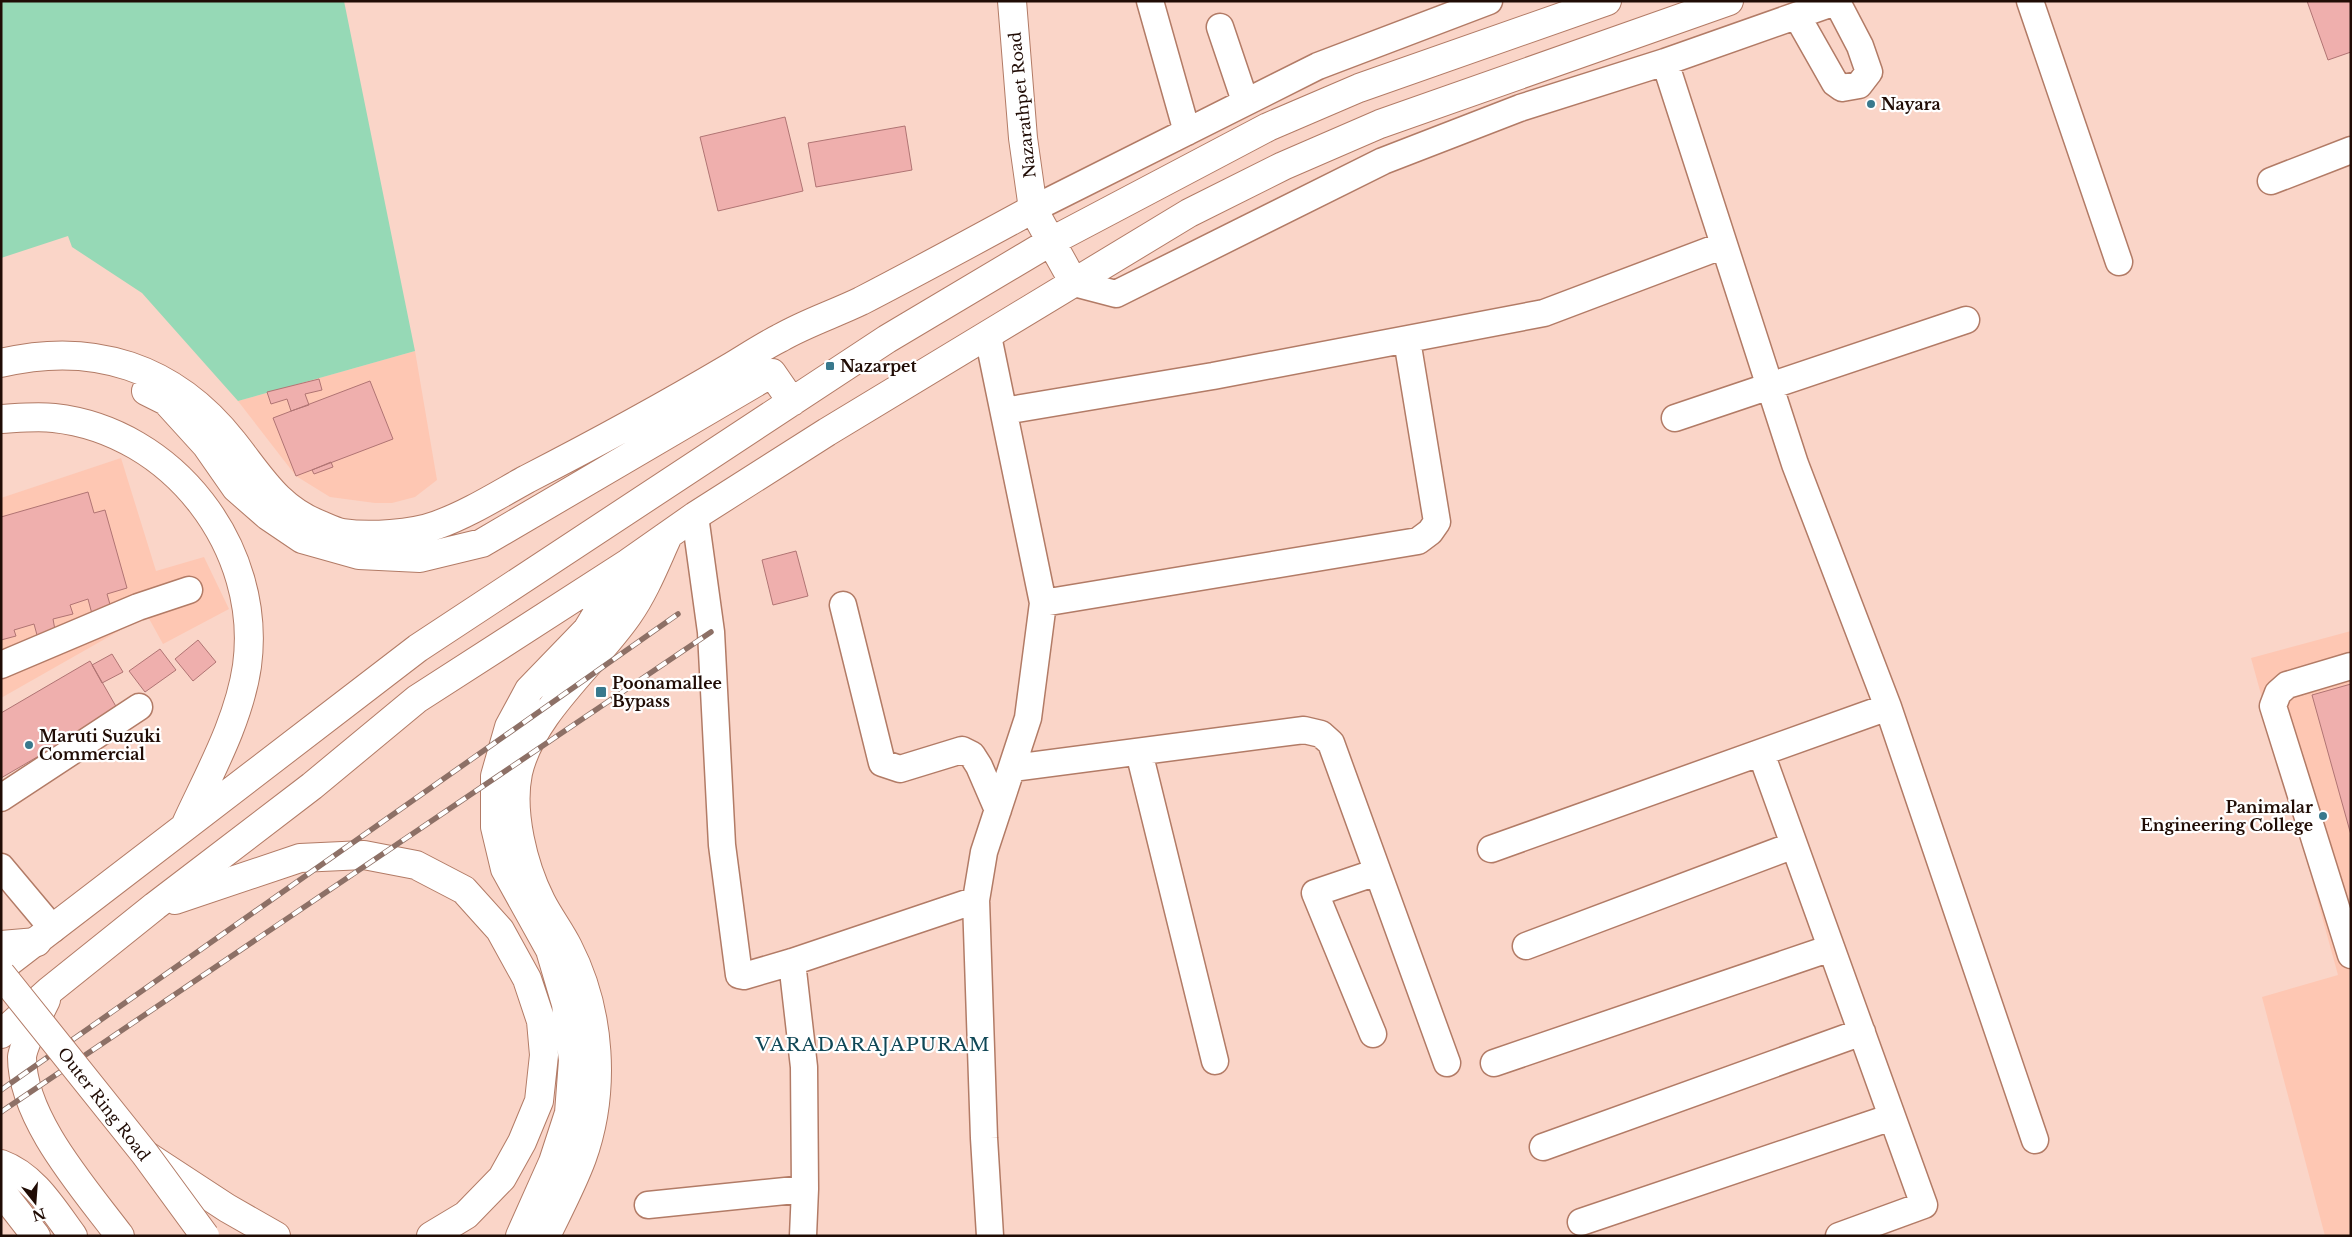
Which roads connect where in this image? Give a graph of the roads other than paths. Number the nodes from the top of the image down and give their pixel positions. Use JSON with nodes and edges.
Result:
{"nodes":[{"id":1,"x":1012,"y":1,"type":"edge"},
{"id":2,"x":1150,"y":1,"type":"edge"},
{"id":3,"x":1489,"y":1,"type":"edge"},
{"id":4,"x":1607,"y":1,"type":"edge"},
{"id":5,"x":1729,"y":1,"type":"edge"},
{"id":6,"x":1837,"y":1,"type":"edge"},
{"id":7,"x":2030,"y":1,"type":"edge"},
{"id":8,"x":1540,"y":12,"type":"edge"},
{"id":9,"x":1797,"y":16,"type":"junction"},
{"id":10,"x":1220,"y":26,"type":"dead end"},
{"id":11,"x":1665,"y":62,"type":"junction"},
{"id":12,"x":1245,"y":101,"type":"junction"},
{"id":13,"x":1186,"y":132,"type":"junction"},
{"id":14,"x":2351,"y":150,"type":"edge"},
{"id":15,"x":2271,"y":180,"type":"dead end"},
{"id":16,"x":1033,"y":209,"type":"junction"},
{"id":17,"x":1050,"y":242,"type":"junction"},
{"id":18,"x":1724,"y":245,"type":"junction"},
{"id":19,"x":2119,"y":262,"type":"dead end"},
{"id":20,"x":1074,"y":283,"type":"junction"},
{"id":21,"x":1966,"y":320,"type":"dead end"},
{"id":22,"x":988,"y":336,"type":"junction"},
{"id":23,"x":1407,"y":340,"type":"junction"},
{"id":24,"x":1,"y":363,"type":"edge"},
{"id":25,"x":1,"y":380,"type":"edge"},
{"id":26,"x":1771,"y":386,"type":"junction"},
{"id":27,"x":792,"y":402,"type":"junction"},
{"id":28,"x":1004,"y":411,"type":"junction"},
{"id":29,"x":1675,"y":418,"type":"dead end"},
{"id":30,"x":1,"y":419,"type":"edge"},
{"id":31,"x":695,"y":516,"type":"junction"},
{"id":32,"x":669,"y":534,"type":"junction"},
{"id":33,"x":628,"y":563,"type":"junction"},
{"id":34,"x":189,"y":590,"type":"dead end"},
{"id":35,"x":1043,"y":603,"type":"junction"},
{"id":36,"x":843,"y":604,"type":"dead end"},
{"id":37,"x":1,"y":664,"type":"edge"},
{"id":38,"x":2351,"y":666,"type":"edge"},
{"id":39,"x":139,"y":707,"type":"dead end"},
{"id":40,"x":1888,"y":707,"type":"junction"},
{"id":41,"x":1139,"y":752,"type":"junction"},
{"id":42,"x":1760,"y":753,"type":"junction"},
{"id":43,"x":1013,"y":768,"type":"junction"},
{"id":44,"x":1,"y":798,"type":"edge"},
{"id":45,"x":998,"y":810,"type":"junction"},
{"id":46,"x":184,"y":828,"type":"junction"},
{"id":47,"x":1794,"y":846,"type":"junction"},
{"id":48,"x":1491,"y":849,"type":"dead end"},
{"id":49,"x":1,"y":867,"type":"edge"},
{"id":50,"x":1377,"y":872,"type":"junction"},
{"id":51,"x":976,"y":900,"type":"junction"},
{"id":52,"x":155,"y":906,"type":"junction"},
{"id":53,"x":45,"y":936,"type":"junction"},
{"id":54,"x":1,"y":945,"type":"edge"},
{"id":55,"x":1526,"y":946,"type":"dead end"},
{"id":56,"x":1831,"y":948,"type":"junction"},
{"id":57,"x":2351,"y":955,"type":"edge"},
{"id":58,"x":792,"y":962,"type":"junction"},
{"id":59,"x":1,"y":968,"type":"edge"},
{"id":60,"x":1,"y":974,"type":"edge"},
{"id":61,"x":49,"y":992,"type":"junction"},
{"id":62,"x":1862,"y":1032,"type":"junction"},
{"id":63,"x":1,"y":1034,"type":"edge"},
{"id":64,"x":1373,"y":1034,"type":"dead end"},
{"id":65,"x":1215,"y":1061,"type":"dead end"},
{"id":66,"x":1447,"y":1063,"type":"dead end"},
{"id":67,"x":1494,"y":1063,"type":"dead end"},
{"id":68,"x":1892,"y":1117,"type":"junction"},
{"id":69,"x":2035,"y":1140,"type":"dead end"},
{"id":70,"x":1543,"y":1147,"type":"dead end"},
{"id":71,"x":145,"y":1154,"type":"junction"},
{"id":72,"x":1,"y":1164,"type":"edge"},
{"id":73,"x":805,"y":1189,"type":"junction"},
{"id":74,"x":1,"y":1190,"type":"edge"},
{"id":75,"x":648,"y":1205,"type":"dead end"},
{"id":76,"x":1580,"y":1222,"type":"dead end"},
{"id":77,"x":36,"y":1236,"type":"edge"},
{"id":78,"x":74,"y":1236,"type":"edge"},
{"id":79,"x":120,"y":1236,"type":"edge"},
{"id":80,"x":205,"y":1236,"type":"edge"},
{"id":81,"x":276,"y":1236,"type":"edge"},
{"id":82,"x":431,"y":1236,"type":"edge"},
{"id":83,"x":520,"y":1236,"type":"edge"},
{"id":84,"x":546,"y":1236,"type":"edge"},
{"id":85,"x":803,"y":1236,"type":"edge"},
{"id":86,"x":990,"y":1236,"type":"edge"},
{"id":87,"x":1839,"y":1236,"type":"edge"}],
"edges":[{"from":1,"to":16,"type":"main road","name":"Nazarathpet Road"},
{"from":2,"to":13,"type":"street"},
{"from":3,"to":12,"type":"street"},
{"from":4,"to":8,"type":"main road"},
{"from":5,"to":20,"type":"main road"},
{"from":6,"to":9,"type":"street"},
{"from":6,"to":9,"type":"street"},
{"from":7,"to":19,"type":"street"},
{"from":8,"to":17,"type":"main road"},
{"from":9,"to":11,"type":"street"},
{"from":10,"to":12,"type":"street"},
{"from":11,"to":18,"type":"street"},
{"from":11,"to":20,"type":"street"},
{"from":12,"to":13,"type":"street"},
{"from":13,"to":16,"type":"street"},
{"from":14,"to":15,"type":"street"},
{"from":16,"to":17,"type":"main road","name":"Nazarathpet Road"},
{"from":16,"to":24,"type":"main road"},
{"from":17,"to":20,"type":"main road","name":"Nazarathpet Road"},
{"from":17,"to":27,"type":"main road"},
{"from":18,"to":23,"type":"street"},
{"from":18,"to":26,"type":"street"},
{"from":20,"to":22,"type":"main road"},
{"from":21,"to":26,"type":"street"},
{"from":22,"to":28,"type":"street"},
{"from":22,"to":31,"type":"main road"},
{"from":23,"to":28,"type":"street"},
{"from":23,"to":35,"type":"street"},
{"from":25,"to":27,"type":"main road"},
{"from":26,"to":29,"type":"street"},
{"from":26,"to":40,"type":"street"},
{"from":27,"to":46,"type":"main road"},
{"from":28,"to":35,"type":"street"},
{"from":30,"to":46,"type":"main road"},
{"from":31,"to":32,"type":"main road"},
{"from":31,"to":58,"type":"street"},
{"from":32,"to":33,"type":"main road"},
{"from":32,"to":84,"type":"main road"},
{"from":33,"to":52,"type":"main road"},
{"from":33,"to":83,"type":"main road"},
{"from":34,"to":37,"type":"street"},
{"from":35,"to":43,"type":"street"},
{"from":36,"to":45,"type":"street"},
{"from":38,"to":57,"type":"street"},
{"from":39,"to":44,"type":"street"},
{"from":40,"to":42,"type":"street"},
{"from":40,"to":69,"type":"street"},
{"from":41,"to":43,"type":"street"},
{"from":41,"to":50,"type":"street"},
{"from":41,"to":65,"type":"street"},
{"from":42,"to":47,"type":"street"},
{"from":42,"to":48,"type":"street"},
{"from":43,"to":45,"type":"street"},
{"from":45,"to":51,"type":"street"},
{"from":46,"to":53,"type":"main road"},
{"from":47,"to":55,"type":"street"},
{"from":47,"to":56,"type":"street"},
{"from":49,"to":53,"type":"street"},
{"from":50,"to":64,"type":"street"},
{"from":50,"to":66,"type":"street"},
{"from":51,"to":58,"type":"street"},
{"from":51,"to":86,"type":"street"},
{"from":52,"to":61,"type":"main road"},
{"from":52,"to":82,"type":"main road"},
{"from":53,"to":54,"type":"main road"},
{"from":53,"to":59,"type":"main road"},
{"from":56,"to":62,"type":"street"},
{"from":56,"to":67,"type":"street"},
{"from":58,"to":73,"type":"street"},
{"from":60,"to":71,"type":"main road","name":"Outer Ring Road","bridge":true},
{"from":61,"to":63,"type":"main road"},
{"from":61,"to":79,"type":"main road"},
{"from":62,"to":68,"type":"street"},
{"from":62,"to":70,"type":"street"},
{"from":68,"to":76,"type":"street"},
{"from":68,"to":87,"type":"street"},
{"from":71,"to":80,"type":"main road","name":"Outer Ring Road","bridge":true},
{"from":71,"to":81,"type":"main road"},
{"from":72,"to":78,"type":"main road"},
{"from":73,"to":75,"type":"street"},
{"from":73,"to":85,"type":"street"},
{"from":74,"to":77,"type":"main road"}]}
